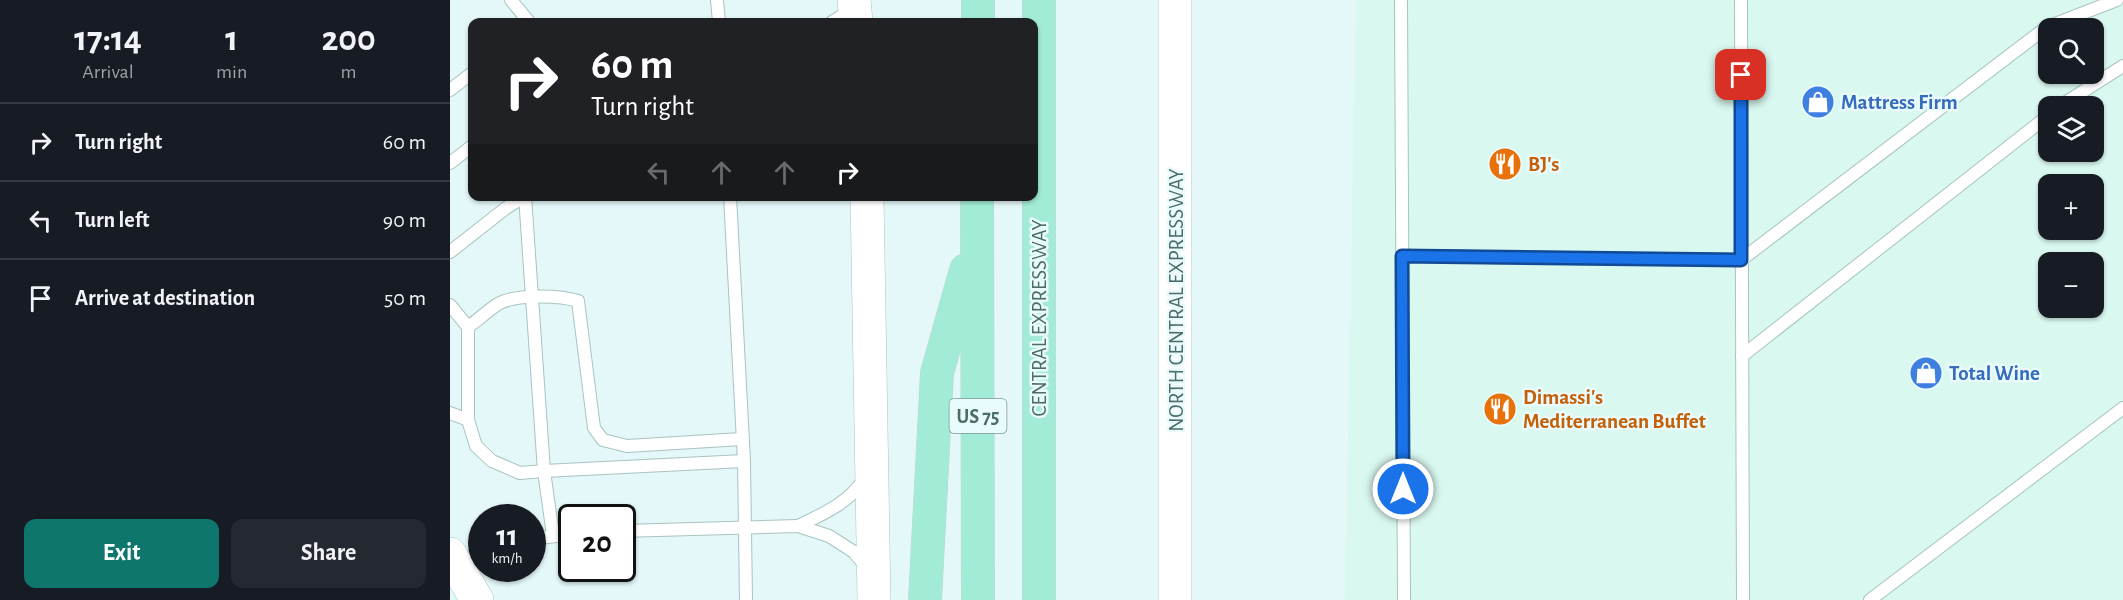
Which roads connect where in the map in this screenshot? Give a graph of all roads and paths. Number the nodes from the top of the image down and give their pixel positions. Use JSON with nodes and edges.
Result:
{"nodes":[{"id":1,"x":511,"y":0,"type":"edge"},
{"id":2,"x":717,"y":0,"type":"edge"},
{"id":3,"x":978,"y":0,"type":"edge"},
{"id":4,"x":1040,"y":0,"type":"edge"},
{"id":5,"x":1175,"y":0,"type":"edge"},
{"id":6,"x":1401,"y":0,"type":"edge"},
{"id":7,"x":1741,"y":0,"type":"edge"},
{"id":8,"x":2117,"y":0,"type":"edge"},
{"id":9,"x":526,"y":18,"type":"edge"},
{"id":10,"x":719,"y":18,"type":"edge"},
{"id":11,"x":978,"y":18,"type":"edge"},
{"id":12,"x":2123,"y":66,"type":"edge"},
{"id":13,"x":468,"y":76,"type":"edge"},
{"id":14,"x":450,"y":90,"type":"edge"},
{"id":15,"x":2076,"y":96,"type":"edge"},
{"id":16,"x":2038,"y":124,"type":"edge"},
{"id":17,"x":468,"y":149,"type":"edge"},
{"id":18,"x":450,"y":163,"type":"edge"},
{"id":19,"x":517,"y":201,"type":"edge"},
{"id":20,"x":525,"y":201,"type":"edge"},
{"id":21,"x":730,"y":201,"type":"edge"},
{"id":22,"x":867,"y":201,"type":"edge"},
{"id":23,"x":977,"y":201,"type":"edge"},
{"id":24,"x":977,"y":231,"type":"junction"},
{"id":25,"x":450,"y":252,"type":"edge"},
{"id":26,"x":1402,"y":256,"type":"junction"},
{"id":27,"x":1741,"y":260,"type":"junction"},
{"id":28,"x":533,"y":297,"type":"junction"},
{"id":29,"x":450,"y":305,"type":"edge"},
{"id":30,"x":468,"y":327,"type":"junction"},
{"id":31,"x":1742,"y":356,"type":"junction"},
{"id":32,"x":2123,"y":408,"type":"edge"},
{"id":33,"x":450,"y":413,"type":"edge"},
{"id":34,"x":468,"y":420,"type":"junction"},
{"id":35,"x":742,"y":439,"type":"junction"},
{"id":36,"x":744,"y":461,"type":"junction"},
{"id":37,"x":873,"y":466,"type":"junction"},
{"id":38,"x":544,"y":471,"type":"junction"},
{"id":39,"x":798,"y":526,"type":"junction"},
{"id":40,"x":746,"y":527,"type":"junction"},
{"id":41,"x":636,"y":531,"type":"edge"},
{"id":42,"x":553,"y":535,"type":"junction"},
{"id":43,"x":558,"y":535,"type":"edge"},
{"id":44,"x":546,"y":536,"type":"edge"},
{"id":45,"x":463,"y":559,"type":"edge"},
{"id":46,"x":874,"y":589,"type":"edge"},
{"id":47,"x":454,"y":600,"type":"edge"},
{"id":48,"x":477,"y":600,"type":"edge"},
{"id":49,"x":746,"y":600,"type":"edge"},
{"id":50,"x":925,"y":600,"type":"edge"},
{"id":51,"x":978,"y":600,"type":"edge"},
{"id":52,"x":1039,"y":600,"type":"edge"},
{"id":53,"x":1175,"y":600,"type":"edge"},
{"id":54,"x":1404,"y":600,"type":"edge"},
{"id":55,"x":1743,"y":600,"type":"edge"},
{"id":56,"x":1870,"y":600,"type":"edge"}],
"edges":[{"from":1,"to":9,"type":"lane"},
{"from":2,"to":10,"type":"lane"},
{"from":3,"to":11,"type":"highway"},
{"from":4,"to":52,"type":"highway","name":"CENTRAL EXPRESSWAY"},
{"from":5,"to":53,"type":"main road","name":"NORTH CENTRAL EXPRESSWAY"},
{"from":6,"to":26,"type":"lane"},
{"from":7,"to":27,"type":"lane"},
{"from":8,"to":27,"type":"lane"},
{"from":12,"to":15,"type":"lane"},
{"from":13,"to":14,"type":"lane"},
{"from":16,"to":31,"type":"lane"},
{"from":17,"to":18,"type":"lane"},
{"from":19,"to":25,"type":"lane"},
{"from":20,"to":28,"type":"lane"},
{"from":21,"to":35,"type":"lane"},
{"from":22,"to":37,"type":"main road"},
{"from":23,"to":24,"type":"highway","number":"US 75"},
{"from":24,"to":50,"type":"highway"},
{"from":24,"to":51,"type":"highway","number":"US 75"},
{"from":26,"to":27,"type":"lane"},
{"from":26,"to":54,"type":"lane"},
{"from":27,"to":31,"type":"lane"},
{"from":28,"to":30,"type":"lane"},
{"from":28,"to":35,"type":"lane"},
{"from":28,"to":38,"type":"lane"},
{"from":29,"to":30,"type":"lane"},
{"from":30,"to":34,"type":"lane"},
{"from":31,"to":55,"type":"lane"},
{"from":32,"to":56,"type":"lane"},
{"from":33,"to":34,"type":"lane"},
{"from":34,"to":38,"type":"lane"},
{"from":35,"to":36,"type":"lane"},
{"from":36,"to":38,"type":"lane"},
{"from":36,"to":40,"type":"lane"},
{"from":37,"to":39,"type":"lane"},
{"from":37,"to":46,"type":"main road"},
{"from":38,"to":42,"type":"lane"},
{"from":39,"to":40,"type":"lane"},
{"from":39,"to":46,"type":"lane"},
{"from":40,"to":41,"type":"lane"},
{"from":40,"to":49,"type":"lane"},
{"from":42,"to":43,"type":"lane"},
{"from":42,"to":44,"type":"lane"},
{"from":45,"to":47,"type":"main road"},
{"from":45,"to":48,"type":"main road"}]}
